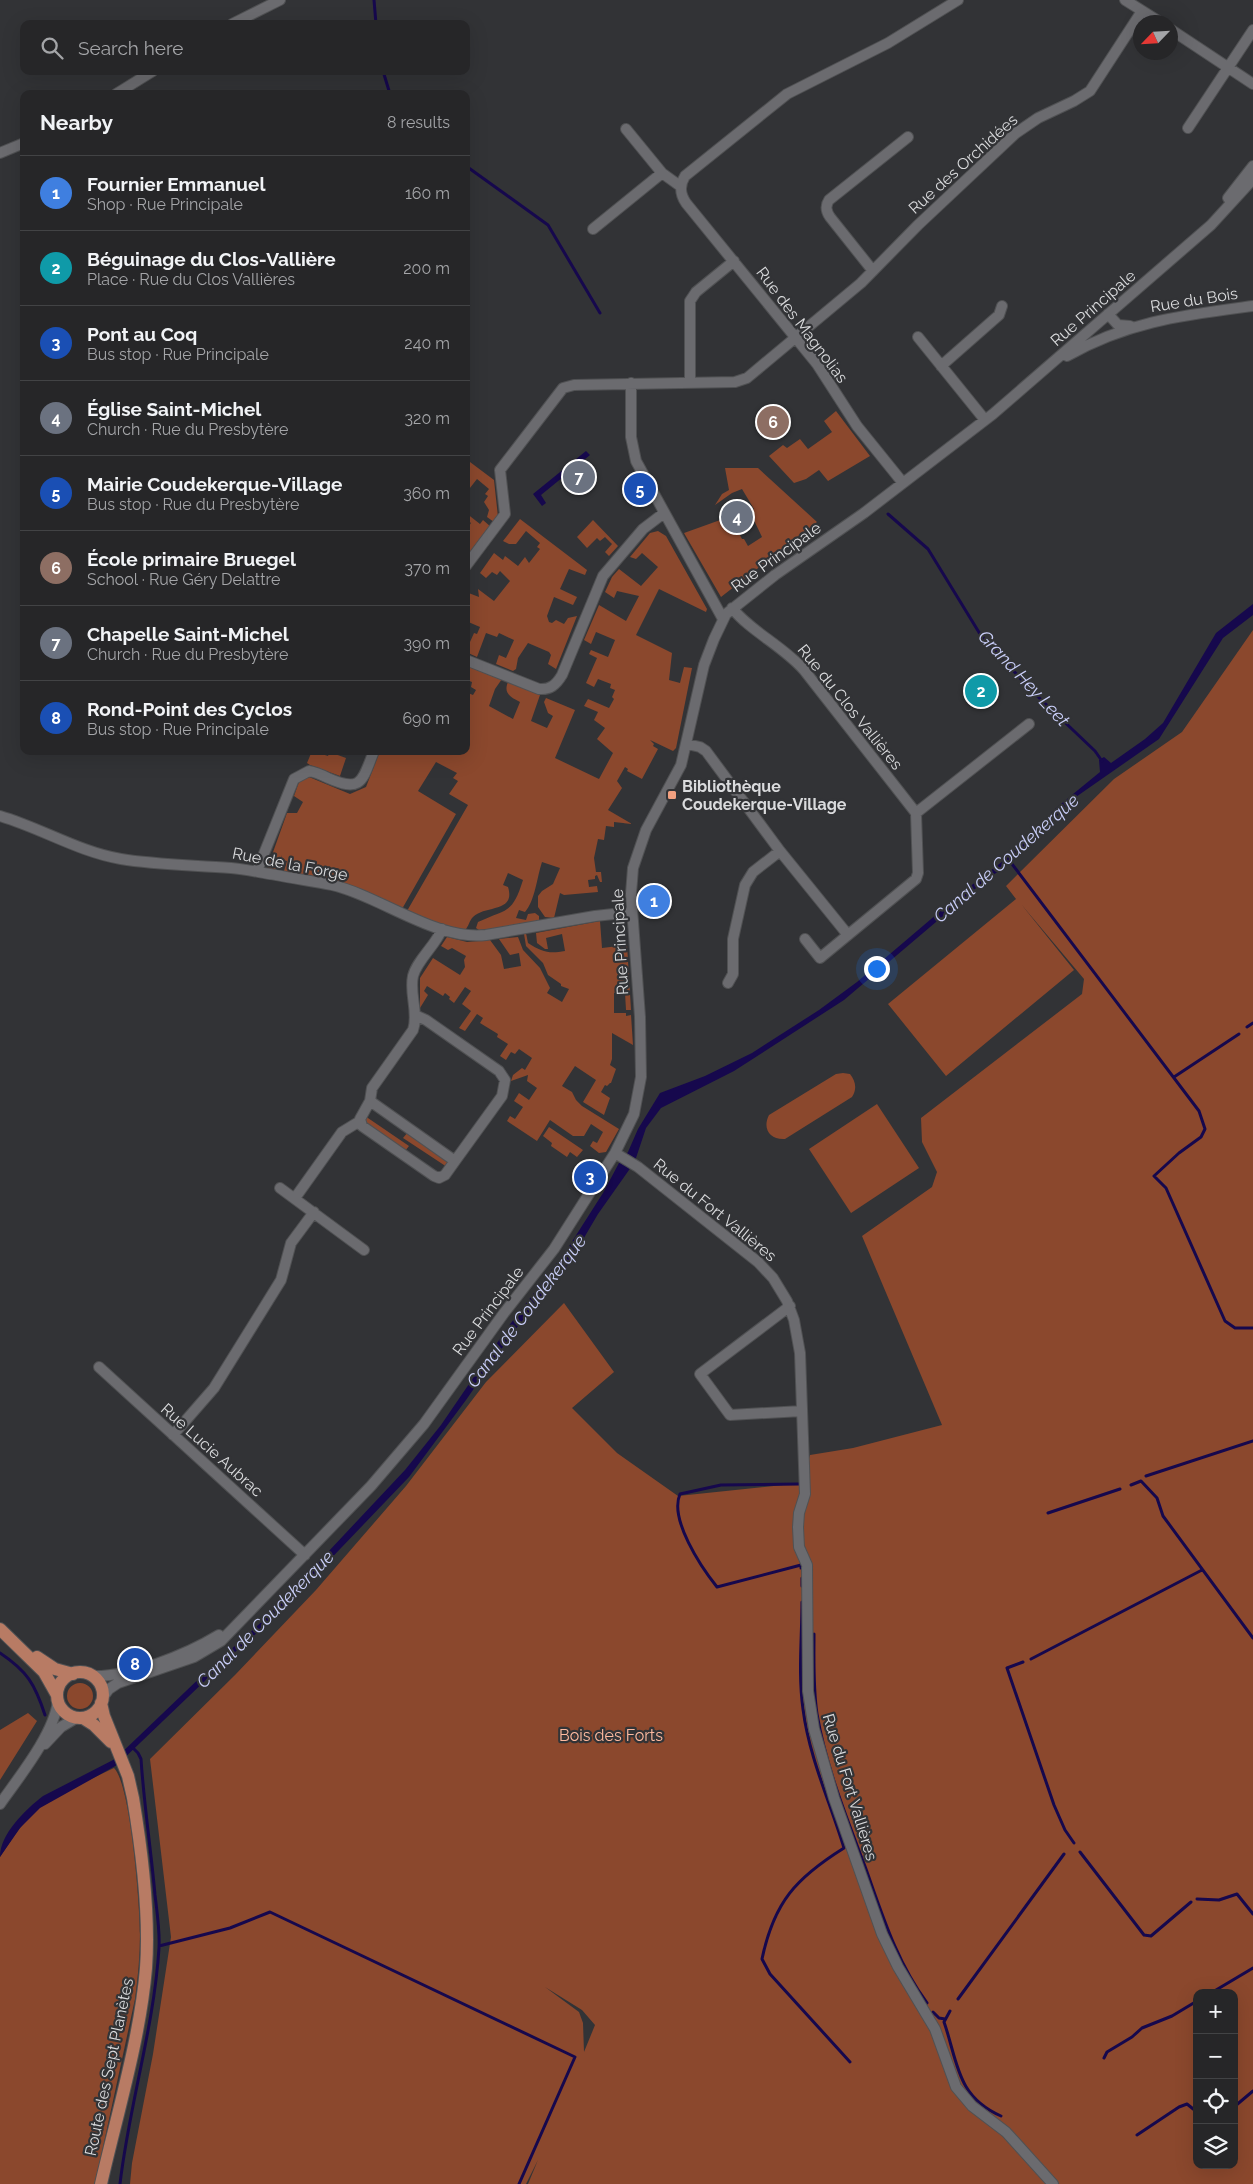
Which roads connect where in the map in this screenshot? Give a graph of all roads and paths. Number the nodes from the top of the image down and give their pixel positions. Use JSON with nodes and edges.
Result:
{"nodes":[{"id":1,"x":280,"y":0,"type":"edge"},
{"id":2,"x":958,"y":0,"type":"edge"},
{"id":3,"x":1125,"y":0,"type":"edge"},
{"id":4,"x":1142,"y":11,"type":"junction"},
{"id":5,"x":1149,"y":15,"type":"edge"},
{"id":6,"x":240,"y":20,"type":"edge"},
{"id":7,"x":1253,"y":30,"type":"edge"},
{"id":8,"x":1178,"y":34,"type":"edge"},
{"id":9,"x":1229,"y":68,"type":"junction"},
{"id":10,"x":147,"y":75,"type":"edge"},
{"id":11,"x":1253,"y":84,"type":"edge"},
{"id":12,"x":122,"y":90,"type":"edge"},
{"id":13,"x":1188,"y":128,"type":"dead end"},
{"id":14,"x":626,"y":129,"type":"dead end"},
{"id":15,"x":908,"y":137,"type":"dead end"},
{"id":16,"x":20,"y":145,"type":"edge"},
{"id":17,"x":0,"y":153,"type":"edge"},
{"id":18,"x":1253,"y":166,"type":"edge"},
{"id":19,"x":662,"y":174,"type":"junction"},
{"id":20,"x":1253,"y":179,"type":"edge"},
{"id":21,"x":680,"y":186,"type":"junction"},
{"id":22,"x":593,"y":229,"type":"dead end"},
{"id":23,"x":1188,"y":244,"type":"junction"},
{"id":24,"x":734,"y":261,"type":"junction"},
{"id":25,"x":873,"y":270,"type":"junction"},
{"id":26,"x":1002,"y":306,"type":"dead end"},
{"id":27,"x":1253,"y":306,"type":"edge"},
{"id":28,"x":1108,"y":314,"type":"junction"},
{"id":29,"x":1099,"y":323,"type":"junction"},
{"id":30,"x":1141,"y":324,"type":"junction"},
{"id":31,"x":1117,"y":333,"type":"junction"},
{"id":32,"x":796,"y":337,"type":"junction"},
{"id":33,"x":918,"y":337,"type":"dead end"},
{"id":34,"x":941,"y":366,"type":"junction"},
{"id":35,"x":1048,"y":366,"type":"junction"},
{"id":36,"x":690,"y":383,"type":"junction"},
{"id":37,"x":631,"y":384,"type":"junction"},
{"id":38,"x":985,"y":420,"type":"junction"},
{"id":39,"x":903,"y":483,"type":"junction"},
{"id":40,"x":664,"y":513,"type":"junction"},
{"id":41,"x":470,"y":561,"type":"edge"},
{"id":42,"x":732,"y":608,"type":"junction"},
{"id":43,"x":723,"y":618,"type":"junction"},
{"id":44,"x":470,"y":662,"type":"edge"},
{"id":45,"x":1029,"y":724,"type":"dead end"},
{"id":46,"x":687,"y":744,"type":"junction"},
{"id":47,"x":372,"y":755,"type":"edge"},
{"id":48,"x":916,"y":813,"type":"junction"},
{"id":49,"x":0,"y":816,"type":"edge"},
{"id":50,"x":780,"y":851,"type":"junction"},
{"id":51,"x":257,"y":871,"type":"junction"},
{"id":52,"x":632,"y":912,"type":"junction"},
{"id":53,"x":442,"y":929,"type":"junction"},
{"id":54,"x":848,"y":936,"type":"junction"},
{"id":55,"x":805,"y":939,"type":"dead end"},
{"id":56,"x":728,"y":983,"type":"dead end"},
{"id":57,"x":415,"y":1015,"type":"junction"},
{"id":58,"x":370,"y":1101,"type":"junction"},
{"id":59,"x":360,"y":1121,"type":"junction"},
{"id":60,"x":618,"y":1155,"type":"junction"},
{"id":61,"x":455,"y":1161,"type":"junction"},
{"id":62,"x":280,"y":1188,"type":"dead end"},
{"id":63,"x":295,"y":1198,"type":"junction"},
{"id":64,"x":314,"y":1212,"type":"junction"},
{"id":65,"x":364,"y":1250,"type":"dead end"},
{"id":66,"x":790,"y":1306,"type":"junction"},
{"id":67,"x":98,"y":1367,"type":"dead end"},
{"id":68,"x":802,"y":1411,"type":"junction"},
{"id":69,"x":173,"y":1435,"type":"junction"},
{"id":70,"x":305,"y":1555,"type":"junction"},
{"id":71,"x":240,"y":1620,"type":"junction"},
{"id":72,"x":0,"y":1630,"type":"edge"},
{"id":73,"x":14,"y":1642,"type":"junction"},
{"id":74,"x":73,"y":1674,"type":"junction"},
{"id":75,"x":92,"y":1676,"type":"junction"},
{"id":76,"x":58,"y":1698,"type":"junction"},
{"id":77,"x":102,"y":1700,"type":"junction"},
{"id":78,"x":80,"y":1718,"type":"junction"},
{"id":79,"x":117,"y":1750,"type":"junction"},
{"id":80,"x":28,"y":1764,"type":"junction"},
{"id":81,"x":0,"y":1804,"type":"edge"},
{"id":82,"x":101,"y":2184,"type":"edge"},
{"id":83,"x":1053,"y":2184,"type":"edge"}],
"edges":[{"from":1,"to":6,"type":"street"},
{"from":2,"to":21,"type":"street"},
{"from":3,"to":4,"type":"street"},
{"from":4,"to":5,"type":"street"},
{"from":4,"to":25,"type":"street","name":"Rue des Orchidées"},
{"from":7,"to":9,"type":"street"},
{"from":8,"to":9,"type":"street"},
{"from":9,"to":11,"type":"street"},
{"from":9,"to":13,"type":"street"},
{"from":10,"to":12,"type":"street"},
{"from":14,"to":19,"type":"street"},
{"from":15,"to":25,"type":"street"},
{"from":16,"to":17,"type":"street"},
{"from":18,"to":23,"type":"street","name":"Rue Principale"},
{"from":19,"to":21,"type":"street"},
{"from":19,"to":22,"type":"street"},
{"from":20,"to":23,"type":"street","name":"Rue Principale"},
{"from":21,"to":24,"type":"street","name":"Rue des Magnolias"},
{"from":23,"to":28,"type":"street","name":"Rue Principale"},
{"from":24,"to":32,"type":"street","name":"Rue des Magnolias"},
{"from":24,"to":36,"type":"street"},
{"from":25,"to":32,"type":"street","name":"Rue des Orchidées"},
{"from":26,"to":34,"type":"street"},
{"from":27,"to":30,"type":"street","name":"Rue du Bois"},
{"from":28,"to":29,"type":"street","name":"Rue Principale"},
{"from":28,"to":30,"type":"street","name":"Rue du Bois"},
{"from":29,"to":31,"type":"street"},
{"from":29,"to":35,"type":"street","name":"Rue Principale"},
{"from":30,"to":31,"type":"street","name":"Rue du Bois"},
{"from":31,"to":35,"type":"street","name":"Rue du Bois"},
{"from":32,"to":36,"type":"street","name":"Rue des Orchidées"},
{"from":32,"to":39,"type":"street","name":"Rue des Magnolias"},
{"from":33,"to":34,"type":"street"},
{"from":34,"to":38,"type":"street"},
{"from":35,"to":38,"type":"street","name":"Rue Principale"},
{"from":36,"to":37,"type":"street","name":"Rue des Orchidées"},
{"from":37,"to":40,"type":"street"},
{"from":37,"to":41,"type":"street","name":"Rue des Orchidées"},
{"from":38,"to":39,"type":"street","name":"Rue Principale"},
{"from":39,"to":42,"type":"street","name":"Rue Principale"},
{"from":40,"to":43,"type":"street"},
{"from":40,"to":44,"type":"street"},
{"from":42,"to":43,"type":"street","name":"Rue Principale"},
{"from":42,"to":48,"type":"street","name":"Rue du Clos Vallières"},
{"from":43,"to":46,"type":"street","name":"Rue Principale"},
{"from":45,"to":48,"type":"street"},
{"from":46,"to":50,"type":"street"},
{"from":46,"to":52,"type":"street","name":"Rue Principale"},
{"from":47,"to":51,"type":"street"},
{"from":48,"to":54,"type":"street"},
{"from":49,"to":51,"type":"street","name":"Rue de la Forge"},
{"from":50,"to":54,"type":"street"},
{"from":50,"to":56,"type":"street"},
{"from":51,"to":53,"type":"street","name":"Rue de la Forge"},
{"from":52,"to":53,"type":"street","name":"Rue de la Forge"},
{"from":52,"to":60,"type":"street","name":"Rue Principale"},
{"from":53,"to":57,"type":"street"},
{"from":54,"to":55,"type":"street"},
{"from":57,"to":58,"type":"street"},
{"from":57,"to":61,"type":"street"},
{"from":58,"to":59,"type":"street"},
{"from":58,"to":61,"type":"street"},
{"from":59,"to":61,"type":"street"},
{"from":59,"to":63,"type":"street"},
{"from":60,"to":66,"type":"street","name":"Rue du Fort Vallières"},
{"from":60,"to":70,"type":"street","name":"Rue Principale"},
{"from":62,"to":63,"type":"street"},
{"from":63,"to":64,"type":"street"},
{"from":64,"to":65,"type":"street"},
{"from":64,"to":69,"type":"street"},
{"from":66,"to":68,"type":"street","name":"Rue du Fort Vallières"},
{"from":66,"to":68,"type":"street"},
{"from":67,"to":69,"type":"street","name":"Rue Lucie Aubrac"},
{"from":68,"to":83,"type":"street","name":"Rue du Fort Vallières"},
{"from":69,"to":70,"type":"street","name":"Rue Lucie Aubrac"},
{"from":70,"to":71,"type":"street","name":"Rue Principale"},
{"from":71,"to":75,"type":"street","name":"Rue Principale"},
{"from":71,"to":77,"type":"street","name":"Rue Principale"},
{"from":72,"to":73,"type":"main road"},
{"from":73,"to":74,"type":"main road"},
{"from":73,"to":76,"type":"main road"},
{"from":74,"to":75,"type":"main road"},
{"from":74,"to":76,"type":"main road"},
{"from":75,"to":77,"type":"main road"},
{"from":76,"to":78,"type":"main road"},
{"from":76,"to":80,"type":"street"},
{"from":77,"to":78,"type":"main road"},
{"from":77,"to":79,"type":"main road","name":"Route des Sept Planètes"},
{"from":78,"to":79,"type":"main road","name":"Route des Sept Planètes"},
{"from":78,"to":80,"type":"street"},
{"from":79,"to":82,"type":"main road","name":"Route des Sept Planètes"},
{"from":80,"to":81,"type":"street"}]}
